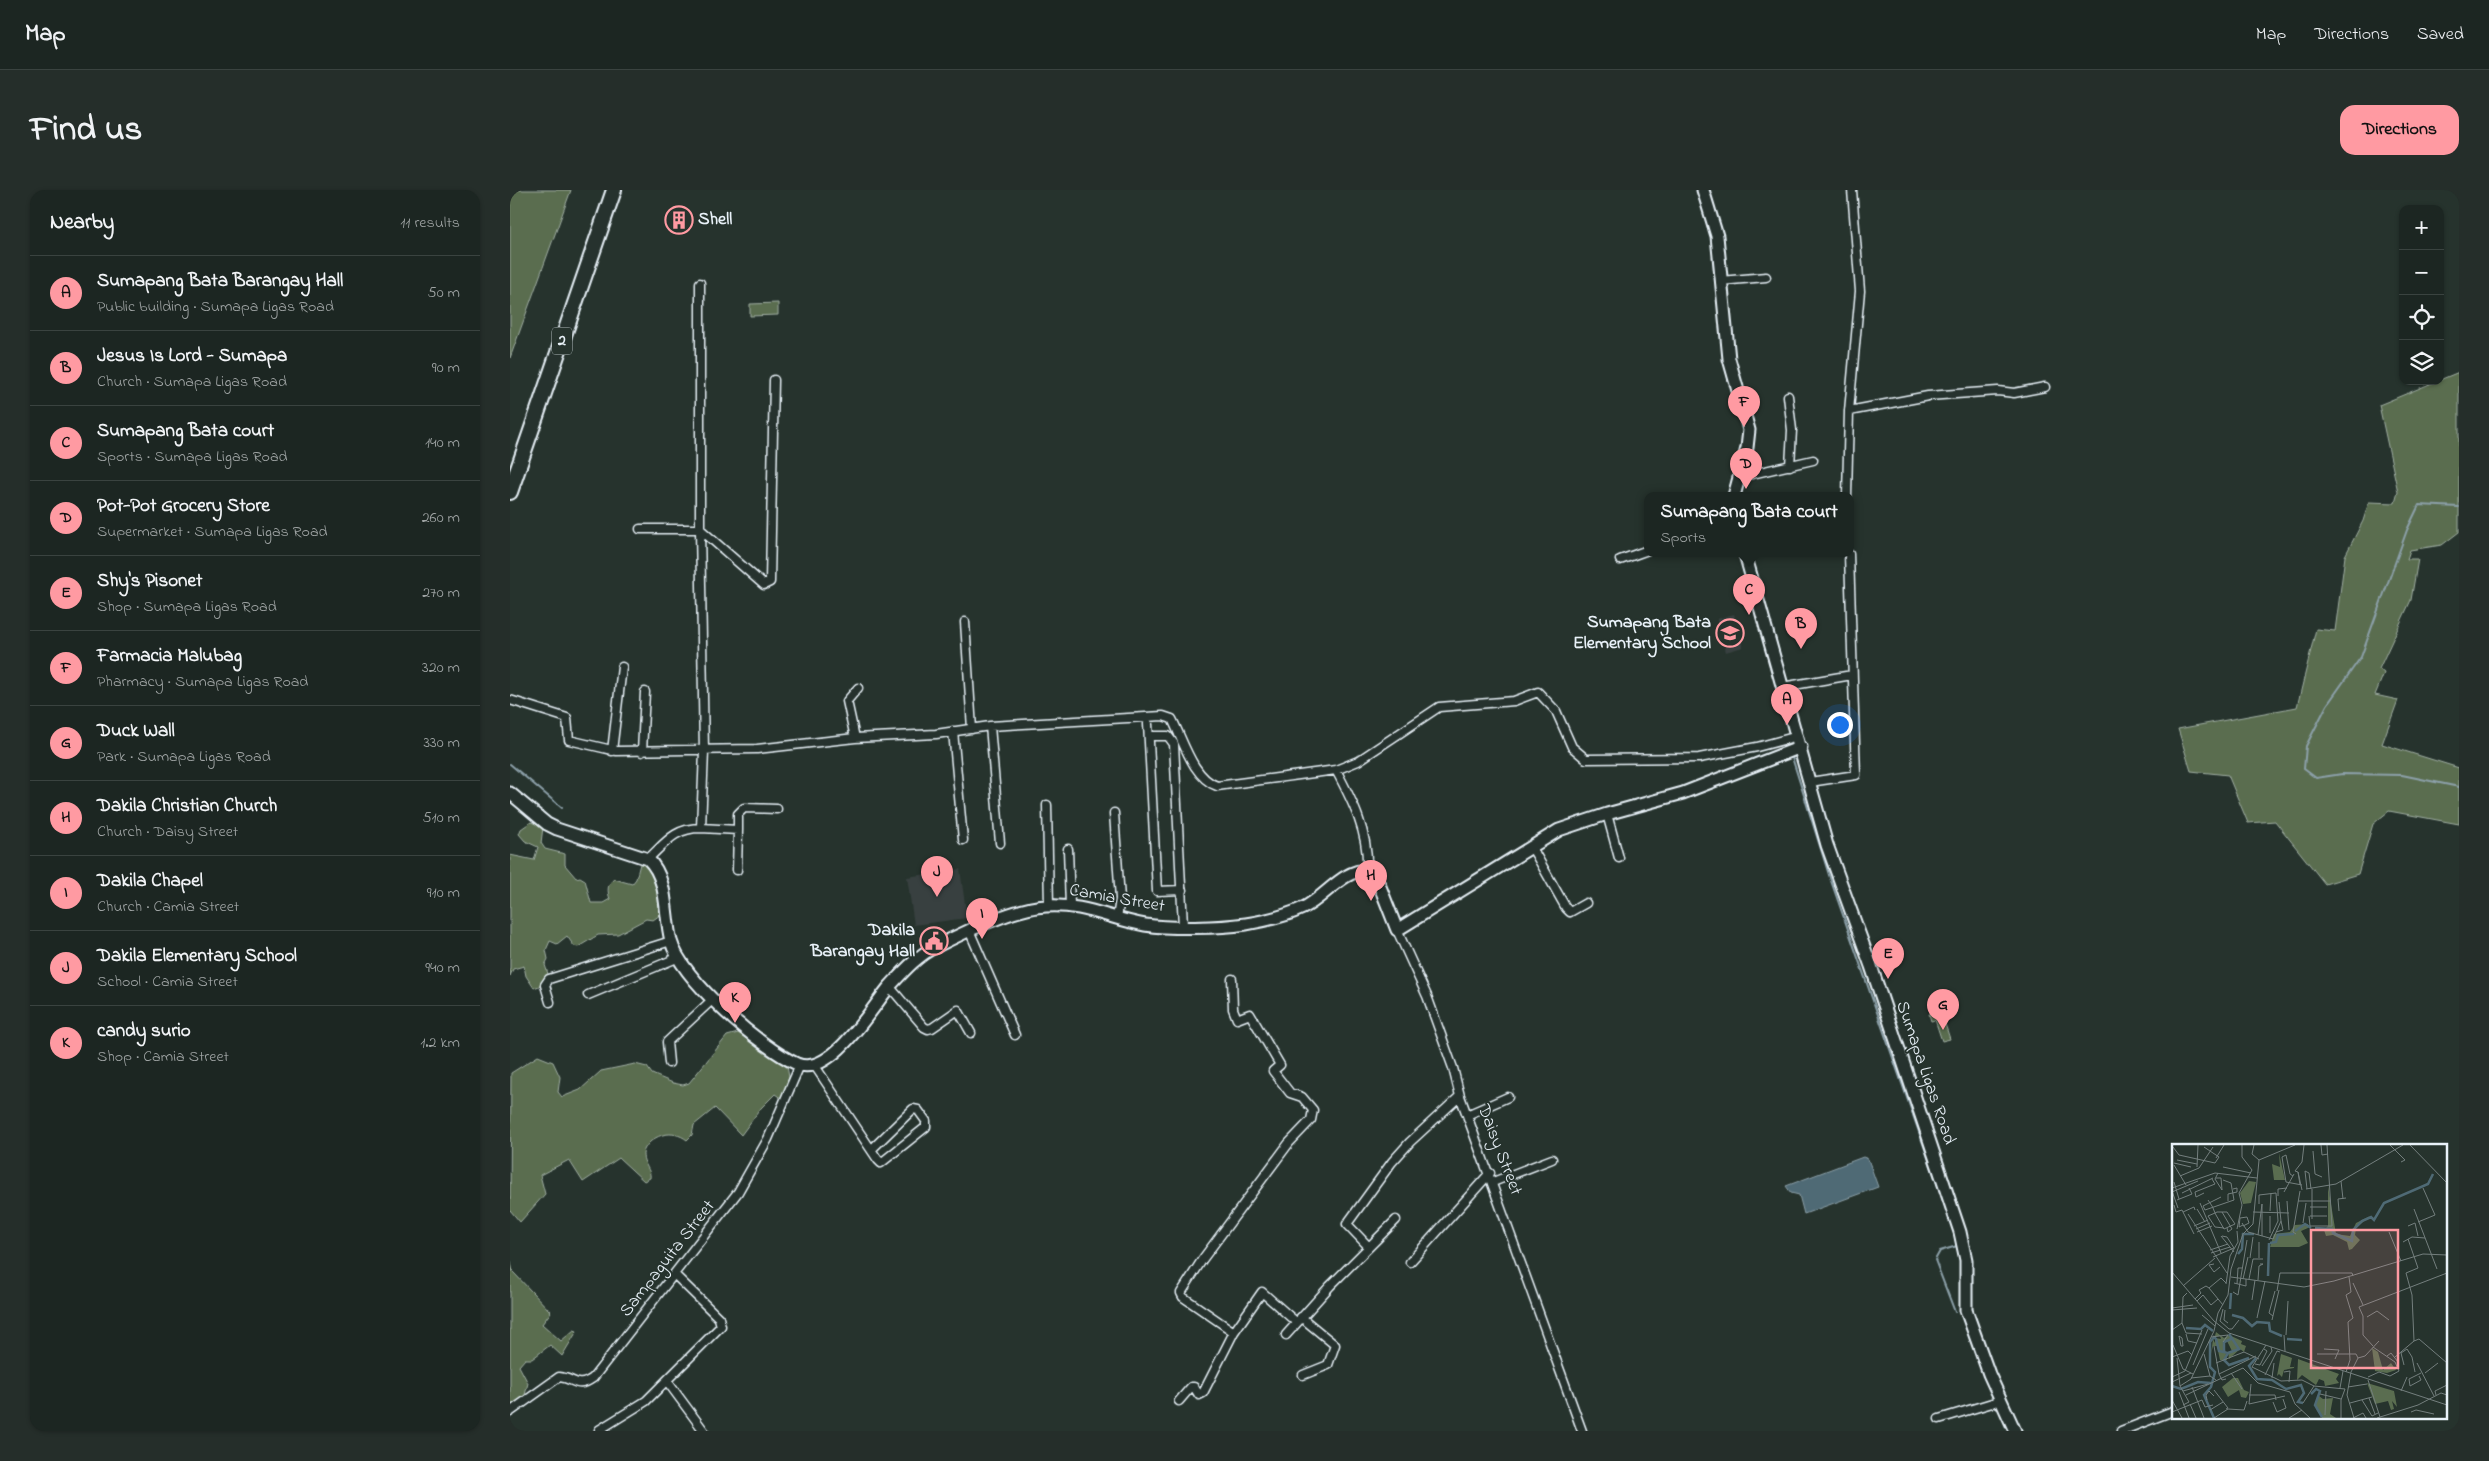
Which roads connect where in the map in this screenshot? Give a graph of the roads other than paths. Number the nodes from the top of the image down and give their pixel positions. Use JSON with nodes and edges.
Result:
{"nodes":[{"id":1,"x":614,"y":190,"type":"edge"},
{"id":2,"x":1703,"y":190,"type":"edge"},
{"id":3,"x":1852,"y":190,"type":"edge"},
{"id":4,"x":1766,"y":277,"type":"dead end"},
{"id":5,"x":1720,"y":281,"type":"junction"},
{"id":6,"x":700,"y":283,"type":"dead end"},
{"id":7,"x":774,"y":380,"type":"dead end"},
{"id":8,"x":2045,"y":386,"type":"dead end"},
{"id":9,"x":1788,"y":396,"type":"dead end"},
{"id":10,"x":1849,"y":411,"type":"junction"},
{"id":11,"x":1814,"y":460,"type":"dead end"},
{"id":12,"x":1790,"y":466,"type":"junction"},
{"id":13,"x":1739,"y":477,"type":"junction"},
{"id":14,"x":510,"y":492,"type":"edge"},
{"id":15,"x":1735,"y":492,"type":"edge"},
{"id":16,"x":1847,"y":492,"type":"edge"},
{"id":17,"x":640,"y":529,"type":"dead end"},
{"id":18,"x":700,"y":529,"type":"junction"},
{"id":19,"x":1644,"y":551,"type":"edge"},
{"id":20,"x":1747,"y":557,"type":"edge"},
{"id":21,"x":1849,"y":557,"type":"edge"},
{"id":22,"x":1620,"y":560,"type":"dead end"},
{"id":23,"x":965,"y":622,"type":"dead end"},
{"id":24,"x":622,"y":667,"type":"dead end"},
{"id":25,"x":1852,"y":675,"type":"junction"},
{"id":26,"x":1782,"y":687,"type":"junction"},
{"id":27,"x":858,"y":688,"type":"dead end"},
{"id":28,"x":645,"y":692,"type":"dead end"},
{"id":29,"x":510,"y":700,"type":"edge"},
{"id":30,"x":1148,"y":724,"type":"dead end"},
{"id":31,"x":990,"y":726,"type":"junction"},
{"id":32,"x":972,"y":729,"type":"junction"},
{"id":33,"x":953,"y":731,"type":"junction"},
{"id":34,"x":1149,"y":736,"type":"junction"},
{"id":35,"x":855,"y":738,"type":"junction"},
{"id":36,"x":1799,"y":741,"type":"junction"},
{"id":37,"x":612,"y":750,"type":"junction"},
{"id":38,"x":704,"y":751,"type":"junction"},
{"id":39,"x":642,"y":752,"type":"junction"},
{"id":40,"x":1336,"y":770,"type":"junction"},
{"id":41,"x":1810,"y":782,"type":"junction"},
{"id":42,"x":510,"y":793,"type":"edge"},
{"id":43,"x":1047,"y":806,"type":"dead end"},
{"id":44,"x":777,"y":809,"type":"dead end"},
{"id":45,"x":1114,"y":813,"type":"dead end"},
{"id":46,"x":1607,"y":814,"type":"junction"},
{"id":47,"x":701,"y":828,"type":"junction"},
{"id":48,"x":738,"y":830,"type":"junction"},
{"id":49,"x":963,"y":840,"type":"dead end"},
{"id":50,"x":1000,"y":843,"type":"dead end"},
{"id":51,"x":1531,"y":846,"type":"junction"},
{"id":52,"x":1068,"y":849,"type":"dead end"},
{"id":53,"x":1619,"y":858,"type":"dead end"},
{"id":54,"x":648,"y":859,"type":"junction"},
{"id":55,"x":737,"y":870,"type":"dead end"},
{"id":56,"x":1367,"y":870,"type":"junction"},
{"id":57,"x":1182,"y":890,"type":"junction"},
{"id":58,"x":1586,"y":903,"type":"dead end"},
{"id":59,"x":1049,"y":906,"type":"junction"},
{"id":60,"x":1070,"y":906,"type":"junction"},
{"id":61,"x":1117,"y":918,"type":"junction"},
{"id":62,"x":1184,"y":926,"type":"junction"},
{"id":63,"x":969,"y":930,"type":"junction"},
{"id":64,"x":1397,"y":930,"type":"junction"},
{"id":65,"x":671,"y":940,"type":"junction"},
{"id":66,"x":677,"y":958,"type":"junction"},
{"id":67,"x":1232,"y":979,"type":"dead end"},
{"id":68,"x":890,"y":987,"type":"junction"},
{"id":69,"x":588,"y":995,"type":"dead end"},
{"id":70,"x":713,"y":1000,"type":"junction"},
{"id":71,"x":550,"y":1002,"type":"dead end"},
{"id":72,"x":971,"y":1033,"type":"dead end"},
{"id":73,"x":1015,"y":1035,"type":"dead end"},
{"id":74,"x":670,"y":1063,"type":"dead end"},
{"id":75,"x":800,"y":1065,"type":"junction"},
{"id":76,"x":815,"y":1066,"type":"junction"},
{"id":77,"x":1460,"y":1096,"type":"junction"},
{"id":78,"x":1508,"y":1097,"type":"dead end"},
{"id":79,"x":1467,"y":1114,"type":"junction"},
{"id":80,"x":872,"y":1149,"type":"junction"},
{"id":81,"x":1552,"y":1159,"type":"dead end"},
{"id":82,"x":1490,"y":1173,"type":"junction"},
{"id":83,"x":1493,"y":1182,"type":"junction"},
{"id":84,"x":1396,"y":1220,"type":"dead end"},
{"id":85,"x":1369,"y":1247,"type":"junction"},
{"id":86,"x":1410,"y":1262,"type":"dead end"},
{"id":87,"x":675,"y":1275,"type":"junction"},
{"id":88,"x":1299,"y":1319,"type":"junction"},
{"id":89,"x":1234,"y":1332,"type":"junction"},
{"id":90,"x":1286,"y":1335,"type":"dead end"},
{"id":91,"x":1303,"y":1375,"type":"dead end"},
{"id":92,"x":667,"y":1381,"type":"junction"},
{"id":93,"x":2002,"y":1400,"type":"junction"},
{"id":94,"x":1179,"y":1401,"type":"dead end"},
{"id":95,"x":510,"y":1412,"type":"edge"},
{"id":96,"x":2172,"y":1412,"type":"edge"},
{"id":97,"x":1938,"y":1419,"type":"dead end"},
{"id":98,"x":599,"y":1430,"type":"dead end"},
{"id":99,"x":704,"y":1431,"type":"edge"},
{"id":100,"x":1582,"y":1431,"type":"edge"},
{"id":101,"x":2014,"y":1431,"type":"edge"},
{"id":102,"x":2121,"y":1431,"type":"edge"}],
"edges":[{"from":1,"to":14,"type":"highway","number":"2"},
{"from":2,"to":5,"type":"street"},
{"from":3,"to":10,"type":"street"},
{"from":4,"to":5,"type":"street"},
{"from":5,"to":13,"type":"street"},
{"from":6,"to":18,"type":"street"},
{"from":7,"to":18,"type":"street"},
{"from":8,"to":10,"type":"street"},
{"from":9,"to":12,"type":"street"},
{"from":10,"to":16,"type":"street"},
{"from":11,"to":12,"type":"street"},
{"from":12,"to":13,"type":"street"},
{"from":13,"to":15,"type":"street"},
{"from":17,"to":18,"type":"street"},
{"from":18,"to":38,"type":"street"},
{"from":19,"to":22,"type":"street"},
{"from":20,"to":26,"type":"street","name":"Sumapa Ligas Road"},
{"from":21,"to":25,"type":"street"},
{"from":23,"to":32,"type":"street"},
{"from":24,"to":37,"type":"street"},
{"from":25,"to":26,"type":"street"},
{"from":25,"to":41,"type":"street"},
{"from":26,"to":36,"type":"street","name":"Sumapa Ligas Road"},
{"from":27,"to":35,"type":"street"},
{"from":28,"to":39,"type":"street"},
{"from":29,"to":37,"type":"street"},
{"from":30,"to":34,"type":"street"},
{"from":31,"to":32,"type":"street"},
{"from":31,"to":40,"type":"street"},
{"from":31,"to":50,"type":"street"},
{"from":32,"to":33,"type":"street"},
{"from":33,"to":35,"type":"street"},
{"from":33,"to":49,"type":"street"},
{"from":34,"to":57,"type":"street"},
{"from":34,"to":57,"type":"street"},
{"from":35,"to":38,"type":"street"},
{"from":36,"to":40,"type":"street"},
{"from":36,"to":41,"type":"street","name":"Sumapa Ligas Road"},
{"from":36,"to":46,"type":"street"},
{"from":37,"to":39,"type":"street"},
{"from":38,"to":39,"type":"street"},
{"from":38,"to":47,"type":"street"},
{"from":40,"to":56,"type":"street"},
{"from":41,"to":93,"type":"street","name":"Sumapa Ligas Road"},
{"from":42,"to":54,"type":"street"},
{"from":43,"to":59,"type":"street"},
{"from":44,"to":48,"type":"street"},
{"from":45,"to":61,"type":"street"},
{"from":46,"to":51,"type":"street"},
{"from":46,"to":53,"type":"street"},
{"from":47,"to":48,"type":"street"},
{"from":47,"to":54,"type":"street"},
{"from":48,"to":55,"type":"street"},
{"from":51,"to":58,"type":"street"},
{"from":51,"to":64,"type":"street"},
{"from":52,"to":60,"type":"street"},
{"from":54,"to":65,"type":"street"},
{"from":56,"to":62,"type":"street","name":"Camia Street"},
{"from":56,"to":64,"type":"street","name":"Daisy Street"},
{"from":57,"to":62,"type":"street"},
{"from":59,"to":60,"type":"street","name":"Camia Street"},
{"from":59,"to":63,"type":"street","name":"Camia Street"},
{"from":60,"to":61,"type":"street","name":"Camia Street"},
{"from":61,"to":62,"type":"street","name":"Camia Street"},
{"from":63,"to":68,"type":"street","name":"Camia Street"},
{"from":63,"to":73,"type":"street"},
{"from":64,"to":77,"type":"street","name":"Daisy Street"},
{"from":65,"to":66,"type":"street"},
{"from":65,"to":71,"type":"street"},
{"from":66,"to":69,"type":"street"},
{"from":66,"to":70,"type":"street"},
{"from":67,"to":89,"type":"street"},
{"from":68,"to":72,"type":"street"},
{"from":68,"to":76,"type":"street","name":"Camia Street"},
{"from":70,"to":74,"type":"street"},
{"from":70,"to":75,"type":"street"},
{"from":75,"to":76,"type":"street"},
{"from":75,"to":87,"type":"street","name":"Sampaguita Street"},
{"from":76,"to":80,"type":"street"},
{"from":77,"to":79,"type":"street","name":"Daisy Street"},
{"from":77,"to":85,"type":"street"},
{"from":78,"to":79,"type":"street"},
{"from":79,"to":82,"type":"street","name":"Daisy Street"},
{"from":80,"to":80,"type":"street"},
{"from":81,"to":83,"type":"street"},
{"from":82,"to":83,"type":"street","name":"Daisy Street"},
{"from":82,"to":86,"type":"street"},
{"from":83,"to":100,"type":"street","name":"Daisy Street"},
{"from":84,"to":85,"type":"street"},
{"from":85,"to":88,"type":"street"},
{"from":87,"to":92,"type":"street"},
{"from":87,"to":95,"type":"street","name":"Sampaguita Street"},
{"from":88,"to":89,"type":"street"},
{"from":88,"to":90,"type":"street"},
{"from":88,"to":91,"type":"street"},
{"from":89,"to":94,"type":"street"},
{"from":92,"to":98,"type":"street"},
{"from":92,"to":99,"type":"street"},
{"from":93,"to":97,"type":"street"},
{"from":93,"to":101,"type":"street","name":"Sumapa Ligas Road"},
{"from":96,"to":102,"type":"street"}]}
